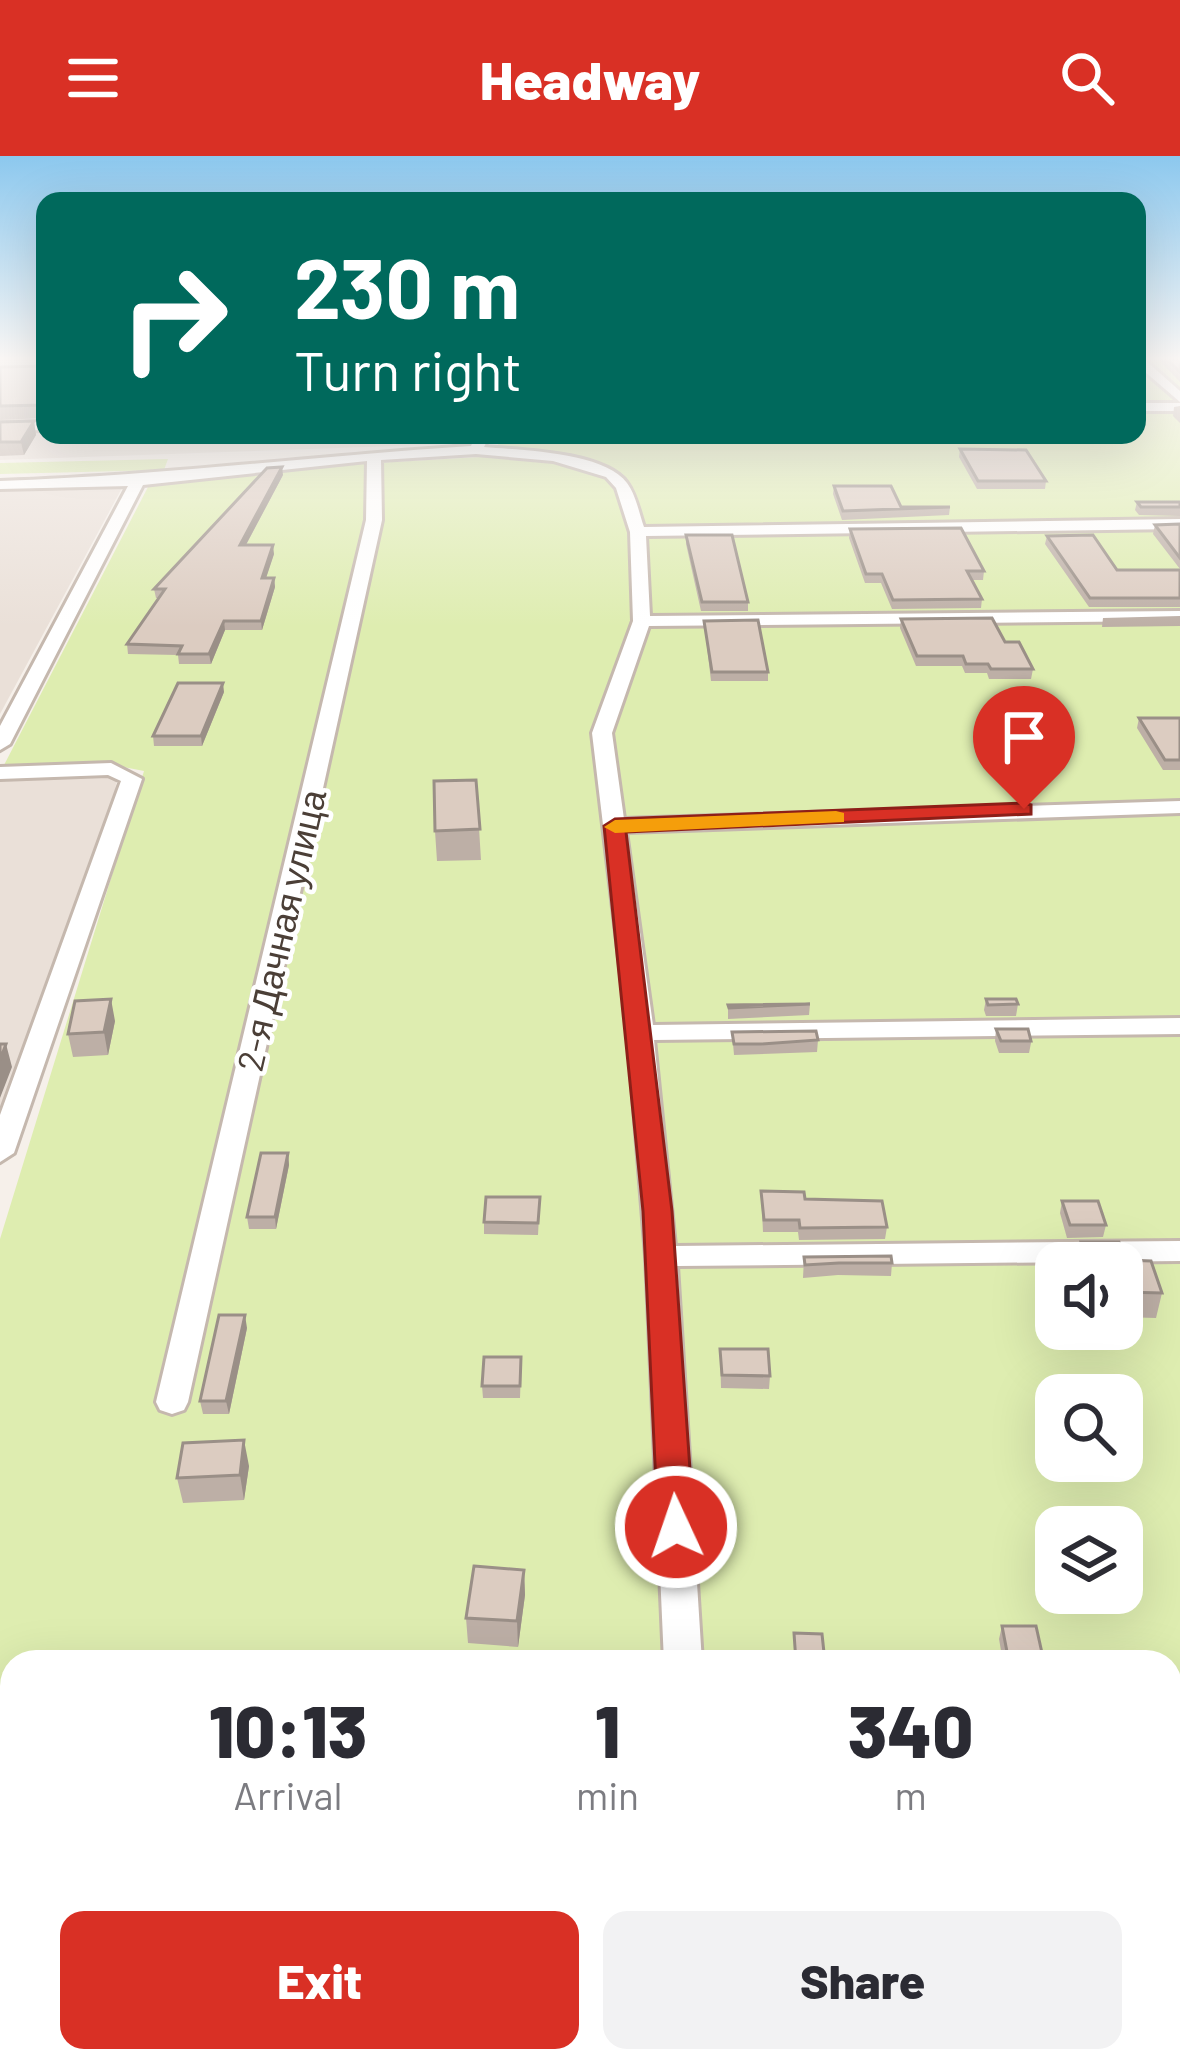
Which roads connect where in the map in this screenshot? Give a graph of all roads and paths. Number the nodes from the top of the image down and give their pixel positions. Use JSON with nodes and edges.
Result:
{"nodes":[{"id":1,"x":434,"y":448,"type":"edge"},
{"id":2,"x":509,"y":448,"type":"edge"},
{"id":3,"x":374,"y":457,"type":"junction"},
{"id":4,"x":138,"y":481,"type":"junction"},
{"id":5,"x":0,"y":485,"type":"edge"},
{"id":6,"x":1180,"y":524,"type":"edge"},
{"id":7,"x":638,"y":532,"type":"junction"},
{"id":8,"x":1180,"y":616,"type":"edge"},
{"id":9,"x":642,"y":621,"type":"junction"},
{"id":10,"x":0,"y":744,"type":"edge"},
{"id":11,"x":0,"y":773,"type":"edge"},
{"id":12,"x":1180,"y":807,"type":"edge"},
{"id":13,"x":615,"y":826,"type":"junction"},
{"id":14,"x":1180,"y":1026,"type":"edge"},
{"id":15,"x":641,"y":1033,"type":"junction"},
{"id":16,"x":0,"y":1153,"type":"edge"},
{"id":17,"x":1180,"y":1251,"type":"edge"},
{"id":18,"x":661,"y":1256,"type":"junction"},
{"id":19,"x":172,"y":1402,"type":"dead end"},
{"id":20,"x":682,"y":1650,"type":"edge"}],
"edges":[{"from":1,"to":3,"type":"street"},
{"from":2,"to":7,"type":"street"},
{"from":3,"to":4,"type":"street"},
{"from":3,"to":19,"type":"street","name":"2-я Дачная улица"},
{"from":4,"to":5,"type":"street"},
{"from":4,"to":10,"type":"street"},
{"from":6,"to":7,"type":"street"},
{"from":7,"to":9,"type":"street"},
{"from":8,"to":9,"type":"street"},
{"from":9,"to":13,"type":"street"},
{"from":11,"to":16,"type":"street"},
{"from":12,"to":13,"type":"street"},
{"from":13,"to":15,"type":"street"},
{"from":14,"to":15,"type":"street"},
{"from":15,"to":18,"type":"street"},
{"from":17,"to":18,"type":"street"},
{"from":18,"to":20,"type":"street"}]}
